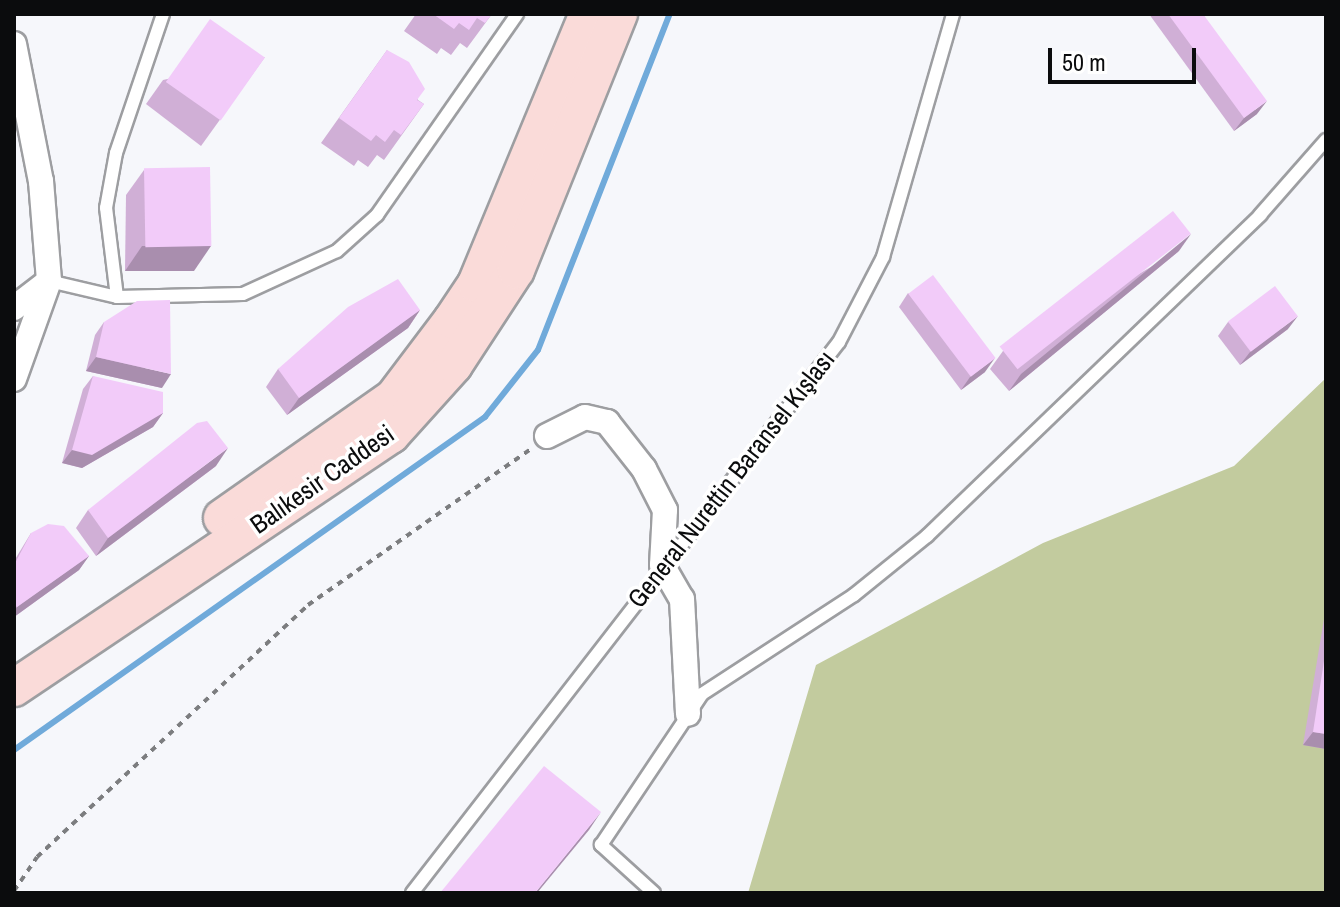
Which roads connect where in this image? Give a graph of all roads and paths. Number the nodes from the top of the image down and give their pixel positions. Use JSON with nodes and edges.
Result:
{"nodes":[{"id":1,"x":163,"y":14,"type":"edge"},
{"id":2,"x":517,"y":14,"type":"edge"},
{"id":3,"x":588,"y":14,"type":"edge"},
{"id":4,"x":619,"y":14,"type":"edge"},
{"id":5,"x":953,"y":14,"type":"edge"},
{"id":6,"x":14,"y":44,"type":"edge"},
{"id":7,"x":1326,"y":140,"type":"edge"},
{"id":8,"x":49,"y":281,"type":"junction"},
{"id":9,"x":117,"y":297,"type":"junction"},
{"id":10,"x":14,"y":308,"type":"edge"},
{"id":11,"x":14,"y":379,"type":"edge"},
{"id":12,"x":547,"y":436,"type":"joint"},
{"id":13,"x":662,"y":565,"type":"junction"},
{"id":14,"x":18,"y":657,"type":"edge"},
{"id":15,"x":14,"y":688,"type":"edge"},
{"id":16,"x":688,"y":714,"type":"junction"},
{"id":17,"x":14,"y":891,"type":"edge"},
{"id":18,"x":412,"y":893,"type":"edge"},
{"id":19,"x":654,"y":893,"type":"edge"}],
"edges":[{"from":1,"to":9,"type":"lane"},
{"from":2,"to":9,"type":"lane"},
{"from":3,"to":14,"type":"main road","name":"Balıkesir Caddesi"},
{"from":4,"to":15,"type":"main road","name":"Balıkesir Caddesi"},
{"from":5,"to":13,"type":"lane","name":"General Nurettin Baransel Kışlası"},
{"from":6,"to":8,"type":"street"},
{"from":7,"to":16,"type":"lane"},
{"from":8,"to":9,"type":"lane"},
{"from":8,"to":10,"type":"street"},
{"from":8,"to":11,"type":"street"},
{"from":12,"to":13,"type":"street"},
{"from":12,"to":17,"type":"path"},
{"from":13,"to":16,"type":"street"},
{"from":13,"to":18,"type":"lane","name":"General Nurettin Baransel Kışlası"},
{"from":16,"to":19,"type":"lane"}]}
